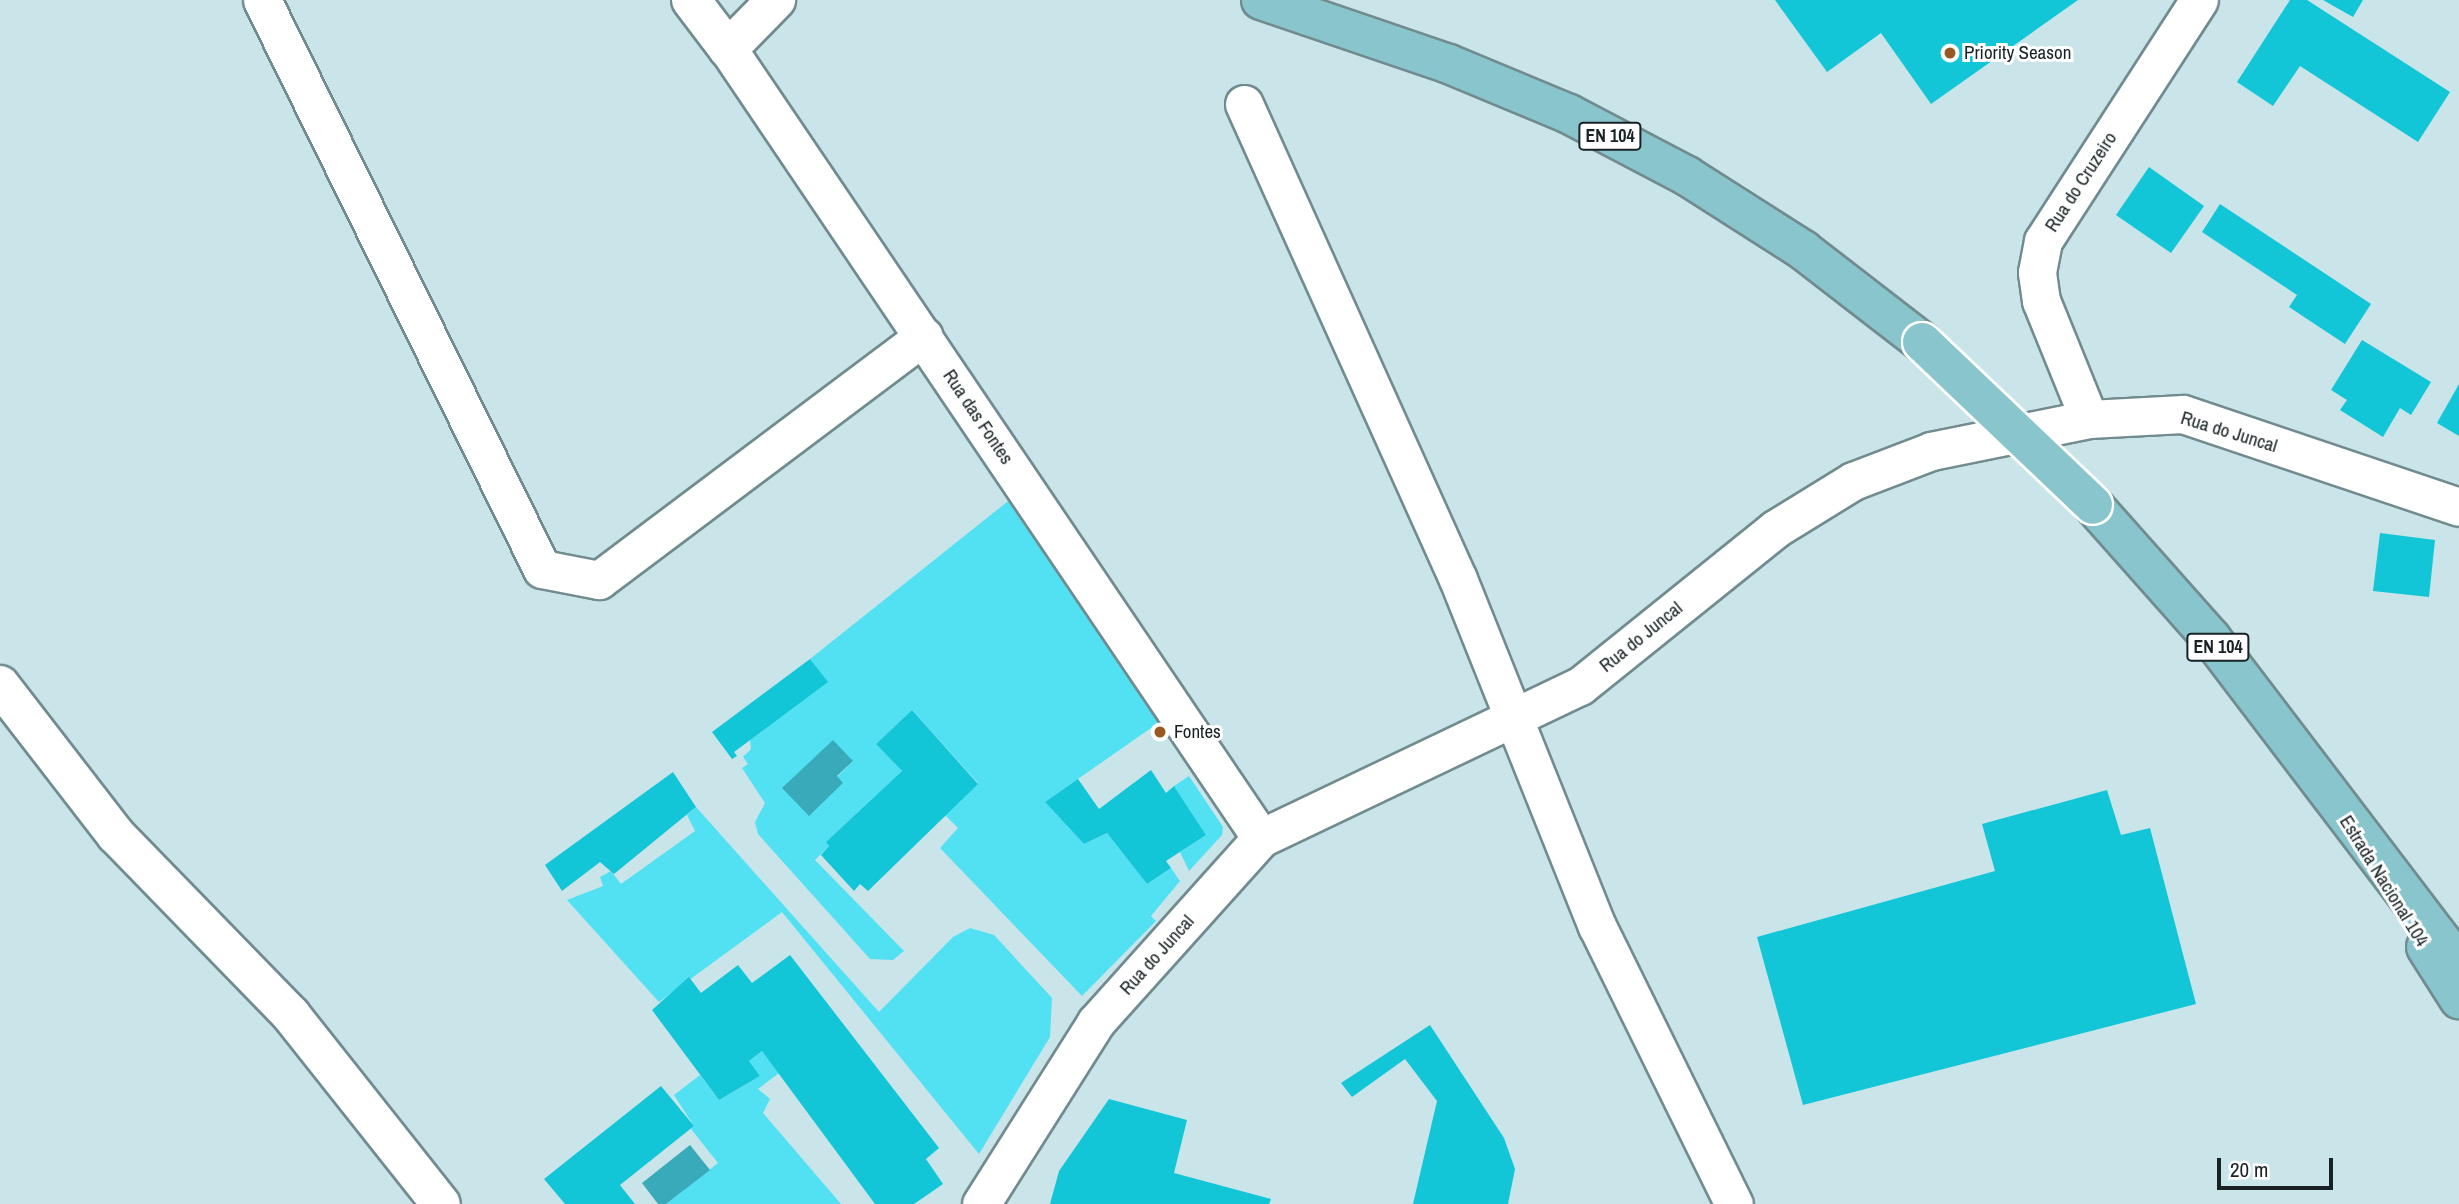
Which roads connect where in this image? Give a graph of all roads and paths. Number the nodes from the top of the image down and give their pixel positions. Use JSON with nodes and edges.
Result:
{"nodes":[{"id":1,"x":262,"y":0,"type":"edge"},
{"id":2,"x":691,"y":0,"type":"edge"},
{"id":3,"x":776,"y":0,"type":"edge"},
{"id":4,"x":1261,"y":0,"type":"edge"},
{"id":5,"x":2199,"y":0,"type":"edge"},
{"id":6,"x":728,"y":50,"type":"junction"},
{"id":7,"x":1244,"y":104,"type":"dead end"},
{"id":8,"x":924,"y":337,"type":"junction"},
{"id":9,"x":2089,"y":419,"type":"junction"},
{"id":10,"x":2459,"y":507,"type":"edge"},
{"id":11,"x":0,"y":685,"type":"edge"},
{"id":12,"x":1513,"y":715,"type":"junction"},
{"id":13,"x":2331,"y":798,"type":"junction"},
{"id":14,"x":1261,"y":838,"type":"junction"},
{"id":15,"x":2459,"y":964,"type":"edge"},
{"id":16,"x":2459,"y":999,"type":"edge"},
{"id":17,"x":441,"y":1204,"type":"edge"},
{"id":18,"x":981,"y":1204,"type":"edge"},
{"id":19,"x":1734,"y":1204,"type":"edge"}],
"edges":[{"from":1,"to":8,"type":"street"},
{"from":2,"to":6,"type":"street","name":"Rua das Fontes"},
{"from":3,"to":6,"type":"street"},
{"from":4,"to":13,"type":"main road","number":"EN 104","bridge":true},
{"from":5,"to":9,"type":"street","name":"Rua do Cruzeiro"},
{"from":6,"to":8,"type":"street","name":"Rua das Fontes"},
{"from":7,"to":12,"type":"street"},
{"from":8,"to":14,"type":"street","name":"Rua das Fontes"},
{"from":9,"to":10,"type":"street","name":"Rua do Juncal"},
{"from":9,"to":12,"type":"street","name":"Rua do Juncal"},
{"from":11,"to":17,"type":"street"},
{"from":12,"to":14,"type":"street","name":"Rua do Juncal"},
{"from":12,"to":19,"type":"street"},
{"from":13,"to":15,"type":"main road","name":"Estrada Nacional 104","number":"EN 104"},
{"from":13,"to":16,"type":"main road","name":"Estrada Nacional 104","number":"EN 104"},
{"from":14,"to":18,"type":"street","name":"Rua do Juncal"}]}
